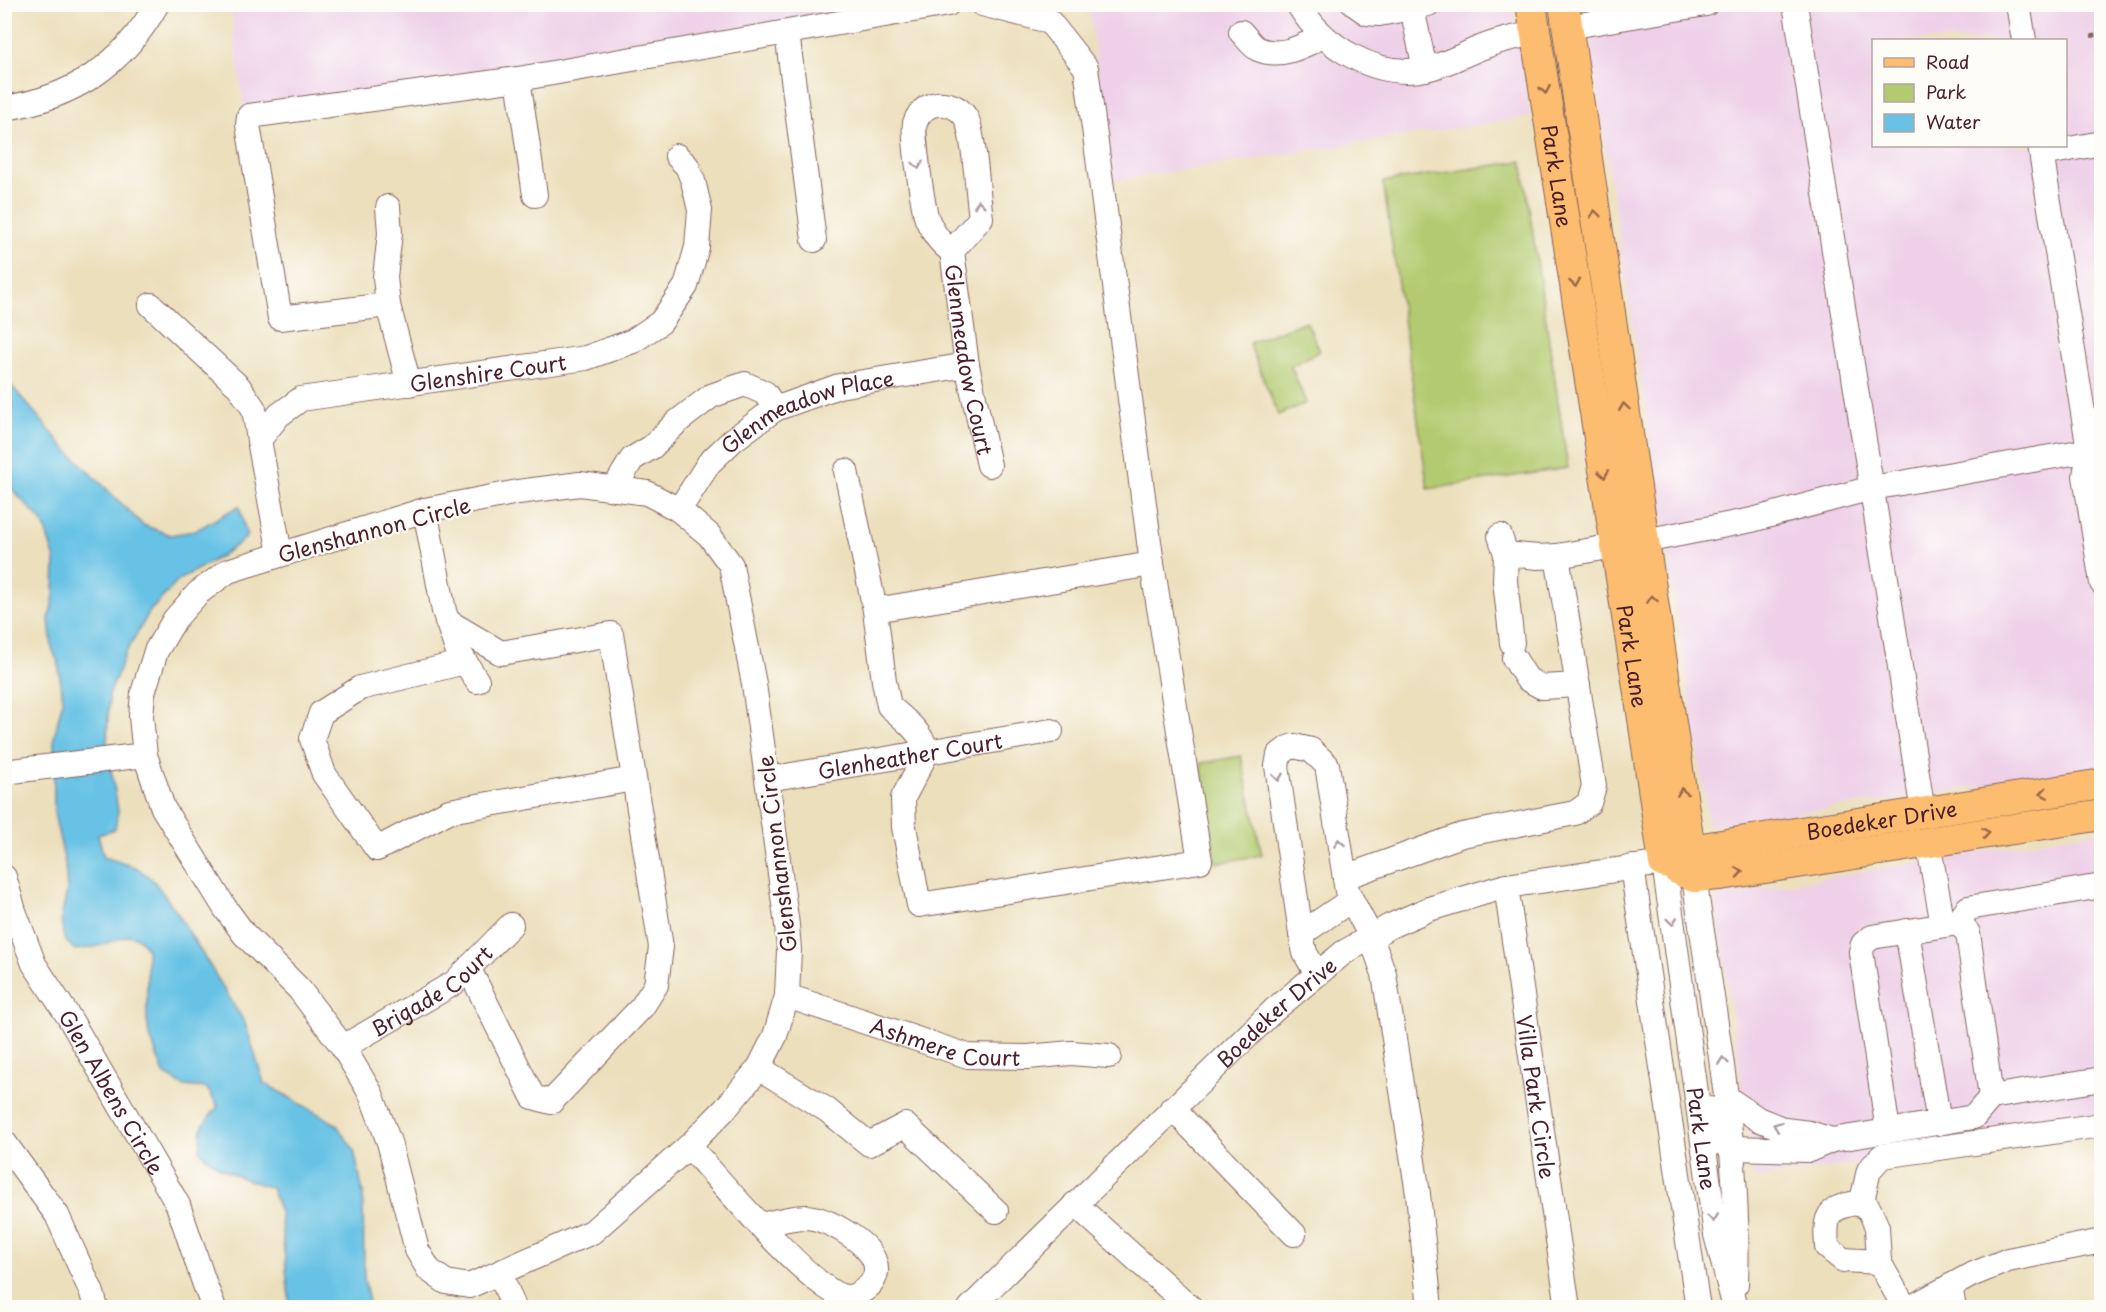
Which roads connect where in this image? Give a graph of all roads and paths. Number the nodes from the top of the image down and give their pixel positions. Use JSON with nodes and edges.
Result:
{"nodes":[{"id":1,"x":157,"y":4,"type":"edge"},
{"id":2,"x":948,"y":4,"type":"edge"},
{"id":3,"x":982,"y":4,"type":"edge"},
{"id":4,"x":1298,"y":4,"type":"edge"},
{"id":5,"x":1354,"y":4,"type":"edge"},
{"id":6,"x":1706,"y":4,"type":"edge"},
{"id":7,"x":1795,"y":4,"type":"edge"},
{"id":8,"x":2018,"y":4,"type":"edge"},
{"id":9,"x":1420,"y":6,"type":"edge"},
{"id":10,"x":1566,"y":16,"type":"edge"},
{"id":11,"x":1533,"y":19,"type":"edge"},
{"id":12,"x":1241,"y":32,"type":"dead end"},
{"id":13,"x":787,"y":33,"type":"junction"},
{"id":14,"x":2102,"y":35,"type":"edge"},
{"id":15,"x":1323,"y":36,"type":"junction"},
{"id":16,"x":2091,"y":36,"type":"dead end"},
{"id":17,"x":2024,"y":39,"type":"edge"},
{"id":18,"x":1425,"y":69,"type":"junction"},
{"id":19,"x":518,"y":79,"type":"junction"},
{"id":20,"x":4,"y":108,"type":"edge"},
{"id":21,"x":2102,"y":143,"type":"edge"},
{"id":22,"x":2041,"y":150,"type":"edge"},
{"id":23,"x":676,"y":156,"type":"dead end"},
{"id":24,"x":535,"y":195,"type":"dead end"},
{"id":25,"x":388,"y":207,"type":"dead end"},
{"id":26,"x":814,"y":240,"type":"dead end"},
{"id":27,"x":951,"y":251,"type":"junction"},
{"id":28,"x":151,"y":305,"type":"dead end"},
{"id":29,"x":388,"y":305,"type":"junction"},
{"id":30,"x":967,"y":365,"type":"junction"},
{"id":31,"x":410,"y":384,"type":"junction"},
{"id":32,"x":775,"y":409,"type":"junction"},
{"id":33,"x":260,"y":441,"type":"junction"},
{"id":34,"x":2095,"y":449,"type":"edge"},
{"id":35,"x":989,"y":465,"type":"dead end"},
{"id":36,"x":846,"y":471,"type":"dead end"},
{"id":37,"x":2102,"y":472,"type":"edge"},
{"id":38,"x":1872,"y":488,"type":"junction"},
{"id":39,"x":614,"y":489,"type":"junction"},
{"id":40,"x":425,"y":510,"type":"junction"},
{"id":41,"x":680,"y":510,"type":"junction"},
{"id":42,"x":1629,"y":544,"type":"junction"},
{"id":43,"x":280,"y":554,"type":"junction"},
{"id":44,"x":1557,"y":556,"type":"junction"},
{"id":45,"x":1152,"y":564,"type":"junction"},
{"id":46,"x":2102,"y":583,"type":"edge"},
{"id":47,"x":874,"y":610,"type":"junction"},
{"id":48,"x":447,"y":621,"type":"junction"},
{"id":49,"x":1578,"y":685,"type":"junction"},
{"id":50,"x":1051,"y":731,"type":"dead end"},
{"id":51,"x":927,"y":752,"type":"junction"},
{"id":52,"x":134,"y":756,"type":"junction"},
{"id":53,"x":4,"y":772,"type":"edge"},
{"id":54,"x":634,"y":779,"type":"junction"},
{"id":55,"x":768,"y":779,"type":"junction"},
{"id":56,"x":2102,"y":784,"type":"edge"},
{"id":57,"x":1923,"y":812,"type":"junction"},
{"id":58,"x":2102,"y":815,"type":"edge"},
{"id":59,"x":1928,"y":842,"type":"junction"},
{"id":60,"x":1664,"y":863,"type":"junction"},
{"id":61,"x":1692,"y":864,"type":"junction"},
{"id":62,"x":1632,"y":867,"type":"junction"},
{"id":63,"x":4,"y":877,"type":"edge"},
{"id":64,"x":1344,"y":877,"type":"junction"},
{"id":65,"x":1506,"y":886,"type":"junction"},
{"id":66,"x":2102,"y":886,"type":"edge"},
{"id":67,"x":1351,"y":900,"type":"junction"},
{"id":68,"x":9,"y":912,"type":"edge"},
{"id":69,"x":1950,"y":924,"type":"junction"},
{"id":70,"x":511,"y":925,"type":"dead end"},
{"id":71,"x":1907,"y":932,"type":"junction"},
{"id":72,"x":1301,"y":934,"type":"junction"},
{"id":73,"x":1371,"y":937,"type":"junction"},
{"id":74,"x":469,"y":969,"type":"junction"},
{"id":75,"x":1317,"y":974,"type":"junction"},
{"id":76,"x":787,"y":996,"type":"junction"},
{"id":77,"x":344,"y":1047,"type":"junction"},
{"id":78,"x":1109,"y":1056,"type":"dead end"},
{"id":79,"x":759,"y":1068,"type":"junction"},
{"id":80,"x":2102,"y":1080,"type":"edge"},
{"id":81,"x":1991,"y":1097,"type":"junction"},
{"id":82,"x":1727,"y":1098,"type":"junction"},
{"id":83,"x":1698,"y":1101,"type":"junction"},
{"id":84,"x":1172,"y":1108,"type":"junction"},
{"id":85,"x":1939,"y":1123,"type":"junction"},
{"id":86,"x":2102,"y":1125,"type":"edge"},
{"id":87,"x":1887,"y":1131,"type":"junction"},
{"id":88,"x":1832,"y":1140,"type":"junction"},
{"id":89,"x":4,"y":1142,"type":"edge"},
{"id":90,"x":688,"y":1146,"type":"junction"},
{"id":91,"x":1732,"y":1148,"type":"junction"},
{"id":92,"x":1075,"y":1204,"type":"junction"},
{"id":93,"x":1861,"y":1204,"type":"junction"},
{"id":94,"x":996,"y":1211,"type":"dead end"},
{"id":95,"x":761,"y":1225,"type":"dead end"},
{"id":96,"x":1294,"y":1234,"type":"dead end"},
{"id":97,"x":2102,"y":1241,"type":"edge"},
{"id":98,"x":1879,"y":1263,"type":"junction"},
{"id":99,"x":500,"y":1273,"type":"junction"},
{"id":100,"x":1952,"y":1297,"type":"edge"},
{"id":101,"x":979,"y":1304,"type":"edge"},
{"id":102,"x":96,"y":1308,"type":"edge"},
{"id":103,"x":214,"y":1308,"type":"edge"},
{"id":104,"x":514,"y":1308,"type":"edge"},
{"id":105,"x":1191,"y":1308,"type":"edge"},
{"id":106,"x":1430,"y":1308,"type":"edge"},
{"id":107,"x":1568,"y":1308,"type":"edge"},
{"id":108,"x":1698,"y":1308,"type":"edge"},
{"id":109,"x":1736,"y":1308,"type":"edge"},
{"id":110,"x":1905,"y":1308,"type":"edge"},
{"id":111,"x":1910,"y":1308,"type":"edge"}],
"edges":[{"from":1,"to":20,"type":"street"},
{"from":2,"to":13,"type":"street"},
{"from":3,"to":45,"type":"street"},
{"from":4,"to":15,"type":"street"},
{"from":5,"to":9,"type":"street"},
{"from":6,"to":10,"type":"street"},
{"from":7,"to":38,"type":"street"},
{"from":8,"to":17,"type":"street"},
{"from":9,"to":18,"type":"street"},
{"from":10,"to":11,"type":"main road"},
{"from":42,"to":10,"type":"main road","name":"Park Lane","one_way":true},
{"from":11,"to":18,"type":"street"},
{"from":11,"to":42,"type":"main road","name":"Park Lane","one_way":true},
{"from":12,"to":15,"type":"street"},
{"from":13,"to":19,"type":"street"},
{"from":13,"to":26,"type":"street"},
{"from":14,"to":16,"type":"path"},
{"from":15,"to":18,"type":"street"},
{"from":19,"to":24,"type":"street"},
{"from":19,"to":29,"type":"street"},
{"from":21,"to":22,"type":"street"},
{"from":22,"to":34,"type":"street"},
{"from":23,"to":31,"type":"street","name":"Glenshire Court"},
{"from":25,"to":29,"type":"street"},
{"from":27,"to":27,"type":"street","name":"Glenmeadow Court","one_way":true},
{"from":27,"to":30,"type":"street","name":"Glenmeadow Court"},
{"from":28,"to":33,"type":"street"},
{"from":29,"to":31,"type":"street"},
{"from":30,"to":32,"type":"street","name":"Glenmeadow Place"},
{"from":30,"to":35,"type":"street","name":"Glenmeadow Court"},
{"from":31,"to":33,"type":"street","name":"Glenshire Court"},
{"from":32,"to":39,"type":"street"},
{"from":32,"to":41,"type":"street","name":"Glenmeadow Place"},
{"from":33,"to":43,"type":"street"},
{"from":34,"to":37,"type":"street"},
{"from":34,"to":38,"type":"street"},
{"from":34,"to":46,"type":"street"},
{"from":36,"to":47,"type":"street"},
{"from":38,"to":42,"type":"street"},
{"from":38,"to":57,"type":"street"},
{"from":39,"to":40,"type":"street","name":"Glenshannon Circle"},
{"from":39,"to":41,"type":"street","name":"Glenshannon Circle"},
{"from":40,"to":43,"type":"street","name":"Glenshannon Circle"},
{"from":40,"to":48,"type":"street"},
{"from":41,"to":55,"type":"street","name":"Glenshannon Circle"},
{"from":42,"to":44,"type":"street"},
{"from":42,"to":60,"type":"main road","name":"Park Lane"},
{"from":61,"to":42,"type":"main road","name":"Park Lane","one_way":true},
{"from":43,"to":52,"type":"street","name":"Glenshannon Circle"},
{"from":44,"to":49,"type":"street"},
{"from":44,"to":49,"type":"street"},
{"from":45,"to":47,"type":"street"},
{"from":45,"to":51,"type":"street"},
{"from":47,"to":51,"type":"street"},
{"from":48,"to":54,"type":"street"},
{"from":48,"to":54,"type":"street"},
{"from":49,"to":64,"type":"street"},
{"from":50,"to":51,"type":"street","name":"Glenheather Court"},
{"from":51,"to":55,"type":"street","name":"Glenheather Court"},
{"from":52,"to":53,"type":"street"},
{"from":52,"to":77,"type":"street","name":"Glenshannon Circle"},
{"from":54,"to":74,"type":"street"},
{"from":55,"to":76,"type":"street","name":"Glenshannon Circle"},
{"from":56,"to":57,"type":"main road","name":"Boedeker Drive","one_way":true},
{"from":57,"to":59,"type":"main road"},
{"from":57,"to":61,"type":"main road","name":"Boedeker Drive"},
{"from":59,"to":58,"type":"main road","name":"Boedeker Drive","one_way":true},
{"from":61,"to":59,"type":"main road","name":"Boedeker Drive","one_way":true},
{"from":59,"to":69,"type":"street"},
{"from":60,"to":61,"type":"main road"},
{"from":60,"to":62,"type":"street","name":"Boedeker Drive"},
{"from":60,"to":83,"type":"street","name":"Park Lane","one_way":true},
{"from":82,"to":61,"type":"street","name":"Park Lane","one_way":true},
{"from":62,"to":65,"type":"street","name":"Boedeker Drive"},
{"from":62,"to":108,"type":"street"},
{"from":63,"to":68,"type":"street","name":"Glen Albens Circle"},
{"from":64,"to":67,"type":"street"},
{"from":64,"to":72,"type":"street","one_way":true},
{"from":65,"to":73,"type":"street","name":"Boedeker Drive"},
{"from":65,"to":107,"type":"street","name":"Villa Park Circle"},
{"from":66,"to":69,"type":"street"},
{"from":67,"to":72,"type":"street"},
{"from":67,"to":73,"type":"street"},
{"from":68,"to":103,"type":"street","name":"Glen Albens Circle"},
{"from":69,"to":71,"type":"street"},
{"from":69,"to":81,"type":"street"},
{"from":70,"to":74,"type":"street","name":"Brigade Court"},
{"from":71,"to":85,"type":"street"},
{"from":71,"to":87,"type":"street"},
{"from":72,"to":75,"type":"street"},
{"from":73,"to":75,"type":"street","name":"Boedeker Drive"},
{"from":73,"to":106,"type":"street"},
{"from":74,"to":77,"type":"street","name":"Brigade Court"},
{"from":75,"to":84,"type":"street","name":"Boedeker Drive"},
{"from":76,"to":78,"type":"street","name":"Ashmere Court"},
{"from":76,"to":79,"type":"street","name":"Glenshannon Circle"},
{"from":77,"to":99,"type":"street","name":"Glenshannon Circle"},
{"from":79,"to":90,"type":"street","name":"Glenshannon Circle"},
{"from":79,"to":94,"type":"street"},
{"from":80,"to":81,"type":"street"},
{"from":81,"to":85,"type":"street"},
{"from":88,"to":82,"type":"street","one_way":true},
{"from":82,"to":91,"type":"street","name":"Park Lane"},
{"from":83,"to":91,"type":"street"},
{"from":83,"to":109,"type":"street","name":"Park Lane","one_way":true},
{"from":84,"to":92,"type":"street","name":"Boedeker Drive"},
{"from":84,"to":96,"type":"street"},
{"from":85,"to":87,"type":"street"},
{"from":86,"to":93,"type":"street"},
{"from":87,"to":88,"type":"street"},
{"from":88,"to":91,"type":"street"},
{"from":89,"to":102,"type":"street"},
{"from":90,"to":95,"type":"street"},
{"from":90,"to":99,"type":"street","name":"Glenshannon Circle"},
{"from":91,"to":109,"type":"street","name":"Park Lane"},
{"from":92,"to":101,"type":"street","name":"Boedeker Drive"},
{"from":92,"to":105,"type":"street"},
{"from":93,"to":98,"type":"street"},
{"from":93,"to":98,"type":"street"},
{"from":97,"to":100,"type":"street"},
{"from":98,"to":110,"type":"street"},
{"from":99,"to":104,"type":"street"},
{"from":100,"to":111,"type":"street"}]}
